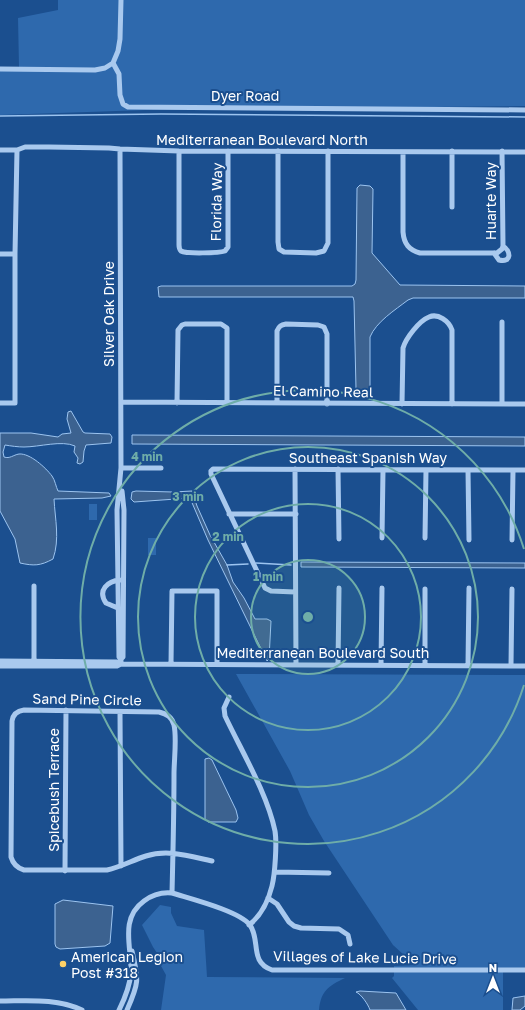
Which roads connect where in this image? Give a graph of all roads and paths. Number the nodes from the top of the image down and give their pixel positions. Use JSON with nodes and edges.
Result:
{"nodes":[{"id":1,"x":121,"y":0,"type":"edge"},
{"id":2,"x":112,"y":63,"type":"junction"},
{"id":3,"x":0,"y":69,"type":"edge"},
{"id":4,"x":525,"y":110,"type":"edge"},
{"id":5,"x":0,"y":150,"type":"edge"},
{"id":6,"x":17,"y":150,"type":"junction"},
{"id":7,"x":120,"y":150,"type":"junction"},
{"id":8,"x":178,"y":151,"type":"junction"},
{"id":9,"x":228,"y":151,"type":"junction"},
{"id":10,"x":278,"y":151,"type":"junction"},
{"id":11,"x":328,"y":151,"type":"junction"},
{"id":12,"x":452,"y":151,"type":"junction"},
{"id":13,"x":502,"y":151,"type":"junction"},
{"id":14,"x":403,"y":152,"type":"junction"},
{"id":15,"x":525,"y":152,"type":"edge"},
{"id":16,"x":452,"y":207,"type":"dead end"},
{"id":17,"x":503,"y":246,"type":"junction"},
{"id":18,"x":0,"y":254,"type":"edge"},
{"id":19,"x":15,"y":254,"type":"junction"},
{"id":20,"x":494,"y":254,"type":"junction"},
{"id":21,"x":502,"y":322,"type":"dead end"},
{"id":22,"x":121,"y":402,"type":"junction"},
{"id":23,"x":177,"y":402,"type":"junction"},
{"id":24,"x":227,"y":402,"type":"junction"},
{"id":25,"x":0,"y":403,"type":"edge"},
{"id":26,"x":277,"y":403,"type":"junction"},
{"id":27,"x":327,"y":404,"type":"junction"},
{"id":28,"x":402,"y":404,"type":"junction"},
{"id":29,"x":452,"y":404,"type":"junction"},
{"id":30,"x":502,"y":404,"type":"junction"},
{"id":31,"x":525,"y":404,"type":"edge"},
{"id":32,"x":121,"y":468,"type":"junction"},
{"id":33,"x":161,"y":468,"type":"dead end"},
{"id":34,"x":296,"y":469,"type":"junction"},
{"id":35,"x":338,"y":469,"type":"junction"},
{"id":36,"x":383,"y":470,"type":"junction"},
{"id":37,"x":426,"y":470,"type":"junction"},
{"id":38,"x":468,"y":470,"type":"junction"},
{"id":39,"x":513,"y":470,"type":"junction"},
{"id":40,"x":525,"y":470,"type":"edge"},
{"id":41,"x":229,"y":514,"type":"junction"},
{"id":42,"x":296,"y":514,"type":"junction"},
{"id":43,"x":382,"y":538,"type":"dead end"},
{"id":44,"x":425,"y":538,"type":"dead end"},
{"id":45,"x":339,"y":539,"type":"dead end"},
{"id":46,"x":469,"y":540,"type":"dead end"},
{"id":47,"x":512,"y":540,"type":"dead end"},
{"id":48,"x":121,"y":580,"type":"junction"},
{"id":49,"x":34,"y":586,"type":"dead end"},
{"id":50,"x":339,"y":588,"type":"dead end"},
{"id":51,"x":382,"y":588,"type":"dead end"},
{"id":52,"x":425,"y":588,"type":"dead end"},
{"id":53,"x":469,"y":588,"type":"dead end"},
{"id":54,"x":512,"y":589,"type":"dead end"},
{"id":55,"x":295,"y":592,"type":"junction"},
{"id":56,"x":121,"y":609,"type":"junction"},
{"id":57,"x":0,"y":661,"type":"edge"},
{"id":58,"x":120,"y":661,"type":"junction"},
{"id":59,"x":34,"y":664,"type":"junction"},
{"id":60,"x":171,"y":664,"type":"junction"},
{"id":61,"x":217,"y":664,"type":"junction"},
{"id":62,"x":296,"y":664,"type":"junction"},
{"id":63,"x":381,"y":664,"type":"junction"},
{"id":64,"x":338,"y":665,"type":"junction"},
{"id":65,"x":425,"y":665,"type":"junction"},
{"id":66,"x":468,"y":665,"type":"junction"},
{"id":67,"x":511,"y":665,"type":"junction"},
{"id":68,"x":0,"y":666,"type":"edge"},
{"id":69,"x":525,"y":666,"type":"edge"},
{"id":70,"x":229,"y":697,"type":"dead end"},
{"id":71,"x":66,"y":710,"type":"junction"},
{"id":72,"x":120,"y":712,"type":"junction"},
{"id":73,"x":174,"y":853,"type":"junction"},
{"id":74,"x":212,"y":861,"type":"dead end"},
{"id":75,"x":121,"y":866,"type":"junction"},
{"id":76,"x":65,"y":871,"type":"junction"},
{"id":77,"x":275,"y":872,"type":"junction"},
{"id":78,"x":329,"y":873,"type":"dead end"},
{"id":79,"x":172,"y":893,"type":"junction"},
{"id":80,"x":268,"y":898,"type":"junction"},
{"id":81,"x":250,"y":925,"type":"junction"},
{"id":82,"x":128,"y":939,"type":"junction"},
{"id":83,"x":350,"y":944,"type":"dead end"},
{"id":84,"x":525,"y":970,"type":"edge"},
{"id":85,"x":0,"y":1001,"type":"edge"},
{"id":86,"x":82,"y":1010,"type":"edge"},
{"id":87,"x":119,"y":1010,"type":"edge"},
{"id":88,"x":127,"y":1010,"type":"edge"}],
"edges":[{"from":1,"to":2,"type":"street"},
{"from":2,"to":3,"type":"street"},
{"from":2,"to":4,"type":"street","name":"Dyer Road"},
{"from":5,"to":6,"type":"street","name":"Mediterranean Boulevard North"},
{"from":6,"to":7,"type":"street","name":"Mediterranean Boulevard North"},
{"from":6,"to":19,"type":"street"},
{"from":7,"to":8,"type":"street","name":"Mediterranean Boulevard North"},
{"from":7,"to":22,"type":"street","name":"Silver Oak Drive"},
{"from":8,"to":9,"type":"street","name":"Mediterranean Boulevard North"},
{"from":8,"to":9,"type":"street","name":"Florida Way"},
{"from":9,"to":10,"type":"street","name":"Mediterranean Boulevard North"},
{"from":10,"to":11,"type":"street","name":"Mediterranean Boulevard North"},
{"from":10,"to":11,"type":"street"},
{"from":11,"to":14,"type":"street","name":"Mediterranean Boulevard North"},
{"from":12,"to":13,"type":"street","name":"Mediterranean Boulevard North"},
{"from":12,"to":14,"type":"street","name":"Mediterranean Boulevard North"},
{"from":12,"to":16,"type":"street"},
{"from":13,"to":15,"type":"street","name":"Mediterranean Boulevard North"},
{"from":13,"to":17,"type":"street","name":"Huarte Way"},
{"from":14,"to":20,"type":"street","name":"Huarte Way"},
{"from":17,"to":20,"type":"street","name":"Huarte Way"},
{"from":17,"to":20,"type":"street"},
{"from":18,"to":19,"type":"street"},
{"from":19,"to":25,"type":"street"},
{"from":21,"to":30,"type":"street"},
{"from":22,"to":23,"type":"street","name":"El Camino Real"},
{"from":22,"to":32,"type":"street","name":"Silver Oak Drive"},
{"from":23,"to":24,"type":"street","name":"El Camino Real"},
{"from":23,"to":24,"type":"street"},
{"from":24,"to":26,"type":"street","name":"El Camino Real"},
{"from":26,"to":27,"type":"street","name":"El Camino Real"},
{"from":26,"to":27,"type":"street"},
{"from":27,"to":28,"type":"street","name":"El Camino Real"},
{"from":28,"to":29,"type":"street","name":"El Camino Real"},
{"from":28,"to":29,"type":"street"},
{"from":29,"to":30,"type":"street","name":"El Camino Real"},
{"from":30,"to":31,"type":"street","name":"El Camino Real"},
{"from":32,"to":33,"type":"street"},
{"from":32,"to":48,"type":"street","name":"Silver Oak Drive"},
{"from":34,"to":35,"type":"street","name":"Southeast Spanish Way"},
{"from":34,"to":41,"type":"street","name":"Southeast Spanish Way"},
{"from":34,"to":42,"type":"street"},
{"from":35,"to":36,"type":"street","name":"Southeast Spanish Way"},
{"from":35,"to":45,"type":"street"},
{"from":36,"to":37,"type":"street","name":"Southeast Spanish Way"},
{"from":36,"to":43,"type":"street"},
{"from":37,"to":38,"type":"street","name":"Southeast Spanish Way"},
{"from":37,"to":44,"type":"street"},
{"from":38,"to":39,"type":"street","name":"Southeast Spanish Way"},
{"from":38,"to":46,"type":"street"},
{"from":39,"to":40,"type":"street","name":"Southeast Spanish Way"},
{"from":39,"to":47,"type":"street"},
{"from":41,"to":42,"type":"street"},
{"from":41,"to":55,"type":"street"},
{"from":42,"to":55,"type":"street"},
{"from":48,"to":56,"type":"street","name":"Silver Oak Drive"},
{"from":48,"to":56,"type":"street"},
{"from":49,"to":59,"type":"street"},
{"from":50,"to":64,"type":"street"},
{"from":51,"to":63,"type":"street"},
{"from":52,"to":65,"type":"street"},
{"from":53,"to":66,"type":"street"},
{"from":54,"to":67,"type":"street"},
{"from":55,"to":62,"type":"street"},
{"from":56,"to":58,"type":"street","name":"Silver Oak Drive"},
{"from":57,"to":59,"type":"street","name":"Mediterranean Boulevard South"},
{"from":58,"to":59,"type":"street","name":"Mediterranean Boulevard South"},
{"from":58,"to":60,"type":"street","name":"Mediterranean Boulevard South"},
{"from":59,"to":68,"type":"street","name":"Mediterranean Boulevard South"},
{"from":60,"to":61,"type":"street","name":"Mediterranean Boulevard South"},
{"from":60,"to":61,"type":"street"},
{"from":61,"to":62,"type":"street","name":"Mediterranean Boulevard South"},
{"from":62,"to":64,"type":"street","name":"Mediterranean Boulevard South"},
{"from":63,"to":64,"type":"street","name":"Mediterranean Boulevard South"},
{"from":63,"to":65,"type":"street","name":"Mediterranean Boulevard South"},
{"from":65,"to":66,"type":"street","name":"Mediterranean Boulevard South"},
{"from":66,"to":67,"type":"street","name":"Mediterranean Boulevard South"},
{"from":67,"to":69,"type":"street","name":"Mediterranean Boulevard South"},
{"from":70,"to":77,"type":"street"},
{"from":71,"to":72,"type":"street","name":"Sand Pine Circle"},
{"from":71,"to":76,"type":"street","name":"Spicebush Terrace"},
{"from":71,"to":76,"type":"street","name":"Sand Pine Circle"},
{"from":72,"to":73,"type":"street","name":"Sand Pine Circle"},
{"from":72,"to":75,"type":"street"},
{"from":73,"to":74,"type":"street"},
{"from":73,"to":75,"type":"street","name":"Sand Pine Circle"},
{"from":73,"to":79,"type":"street","name":"Sand Pine Circle"},
{"from":75,"to":76,"type":"street","name":"Sand Pine Circle"},
{"from":77,"to":78,"type":"street"},
{"from":77,"to":80,"type":"street"},
{"from":79,"to":81,"type":"street"},
{"from":79,"to":82,"type":"street"},
{"from":80,"to":81,"type":"street"},
{"from":80,"to":83,"type":"street"},
{"from":81,"to":84,"type":"street","name":"Villages of Lake Lucie Drive"},
{"from":82,"to":87,"type":"street"},
{"from":82,"to":88,"type":"street"},
{"from":85,"to":86,"type":"street"}]}
